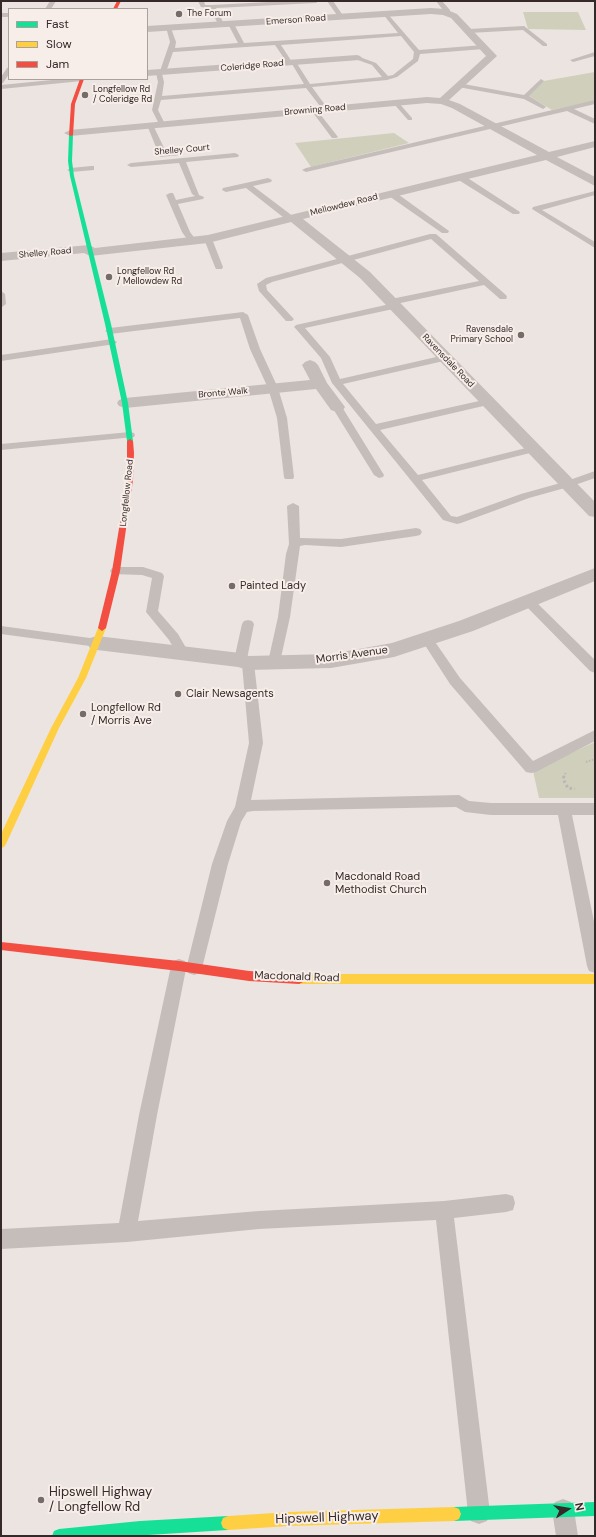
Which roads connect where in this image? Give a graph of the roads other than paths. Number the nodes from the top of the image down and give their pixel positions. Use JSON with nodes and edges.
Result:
{"nodes":[{"id":1,"x":201,"y":1,"type":"edge"},
{"id":2,"x":316,"y":1,"type":"edge"},
{"id":3,"x":330,"y":1,"type":"edge"},
{"id":4,"x":439,"y":1,"type":"edge"},
{"id":5,"x":274,"y":2,"type":"edge"},
{"id":6,"x":212,"y":7,"type":"junction"},
{"id":7,"x":446,"y":12,"type":"junction"},
{"id":8,"x":386,"y":14,"type":"junction"},
{"id":9,"x":341,"y":17,"type":"junction"},
{"id":10,"x":221,"y":24,"type":"junction"},
{"id":11,"x":231,"y":24,"type":"junction"},
{"id":12,"x":168,"y":28,"type":"junction"},
{"id":13,"x":148,"y":29,"type":"edge"},
{"id":14,"x":469,"y":31,"type":"junction"},
{"id":15,"x":402,"y":34,"type":"junction"},
{"id":16,"x":353,"y":37,"type":"junction"},
{"id":17,"x":277,"y":43,"type":"junction"},
{"id":18,"x":357,"y":44,"type":"dead end"},
{"id":19,"x":242,"y":45,"type":"junction"},
{"id":20,"x":545,"y":45,"type":"dead end"},
{"id":21,"x":484,"y":47,"type":"junction"},
{"id":22,"x":171,"y":50,"type":"junction"},
{"id":23,"x":417,"y":52,"type":"junction"},
{"id":24,"x":595,"y":54,"type":"edge"},
{"id":25,"x":360,"y":56,"type":"joint"},
{"id":26,"x":573,"y":60,"type":"dead end"},
{"id":27,"x":292,"y":63,"type":"junction"},
{"id":28,"x":8,"y":72,"type":"edge"},
{"id":29,"x":161,"y":72,"type":"junction"},
{"id":30,"x":148,"y":73,"type":"edge"},
{"id":31,"x":386,"y":78,"type":"junction"},
{"id":32,"x":74,"y":80,"type":"edge"},
{"id":33,"x":83,"y":80,"type":"edge"},
{"id":34,"x":541,"y":81,"type":"dead end"},
{"id":35,"x":1,"y":82,"type":"edge"},
{"id":36,"x":458,"y":85,"type":"junction"},
{"id":37,"x":308,"y":86,"type":"junction"},
{"id":38,"x":1,"y":88,"type":"edge"},
{"id":39,"x":526,"y":97,"type":"junction"},
{"id":40,"x":158,"y":98,"type":"junction"},
{"id":41,"x":442,"y":100,"type":"junction"},
{"id":42,"x":595,"y":102,"type":"edge"},
{"id":43,"x":396,"y":103,"type":"junction"},
{"id":44,"x":543,"y":107,"type":"dead end"},
{"id":45,"x":569,"y":109,"type":"junction"},
{"id":46,"x":319,"y":110,"type":"junction"},
{"id":47,"x":410,"y":119,"type":"dead end"},
{"id":48,"x":595,"y":122,"type":"edge"},
{"id":49,"x":162,"y":124,"type":"junction"},
{"id":50,"x":150,"y":125,"type":"junction"},
{"id":51,"x":494,"y":127,"type":"junction"},
{"id":52,"x":70,"y":133,"type":"junction"},
{"id":53,"x":334,"y":137,"type":"dead end"},
{"id":54,"x":595,"y":144,"type":"edge"},
{"id":55,"x":217,"y":149,"type":"dead end"},
{"id":56,"x":235,"y":155,"type":"dead end"},
{"id":57,"x":547,"y":156,"type":"junction"},
{"id":58,"x":182,"y":160,"type":"junction"},
{"id":59,"x":131,"y":165,"type":"dead end"},
{"id":60,"x":91,"y":168,"type":"dead end"},
{"id":61,"x":72,"y":170,"type":"junction"},
{"id":62,"x":306,"y":170,"type":"dead end"},
{"id":63,"x":460,"y":177,"type":"junction"},
{"id":64,"x":268,"y":180,"type":"dead end"},
{"id":65,"x":595,"y":182,"type":"edge"},
{"id":66,"x":247,"y":185,"type":"junction"},
{"id":67,"x":226,"y":190,"type":"dead end"},
{"id":68,"x":595,"y":193,"type":"edge"},
{"id":69,"x":392,"y":194,"type":"junction"},
{"id":70,"x":516,"y":212,"type":"dead end"},
{"id":71,"x":292,"y":218,"type":"junction"},
{"id":72,"x":445,"y":231,"type":"dead end"},
{"id":73,"x":595,"y":234,"type":"edge"},
{"id":74,"x":582,"y":238,"type":"junction"},
{"id":75,"x":208,"y":239,"type":"junction"},
{"id":76,"x":192,"y":240,"type":"junction"},
{"id":77,"x":595,"y":246,"type":"edge"},
{"id":78,"x":90,"y":250,"type":"junction"},
{"id":79,"x":1,"y":256,"type":"edge"},
{"id":80,"x":345,"y":260,"type":"junction"},
{"id":81,"x":219,"y":266,"type":"dead end"},
{"id":82,"x":485,"y":282,"type":"junction"},
{"id":83,"x":1,"y":294,"type":"edge"},
{"id":84,"x":503,"y":297,"type":"dead end"},
{"id":85,"x":2,"y":304,"type":"dead end"},
{"id":86,"x":393,"y":304,"type":"junction"},
{"id":87,"x":290,"y":319,"type":"dead end"},
{"id":88,"x":110,"y":331,"type":"junction"},
{"id":89,"x":112,"y":342,"type":"junction"},
{"id":90,"x":1,"y":358,"type":"edge"},
{"id":91,"x":445,"y":358,"type":"junction"},
{"id":92,"x":310,"y":366,"type":"dead end"},
{"id":93,"x":337,"y":383,"type":"junction"},
{"id":94,"x":320,"y":384,"type":"junction"},
{"id":95,"x":273,"y":388,"type":"junction"},
{"id":96,"x":125,"y":402,"type":"junction"},
{"id":97,"x":488,"y":402,"type":"junction"},
{"id":98,"x":337,"y":407,"type":"joint"},
{"id":99,"x":374,"y":428,"type":"junction"},
{"id":100,"x":130,"y":435,"type":"junction"},
{"id":101,"x":1,"y":448,"type":"edge"},
{"id":102,"x":534,"y":449,"type":"junction"},
{"id":103,"x":595,"y":474,"type":"edge"},
{"id":104,"x":379,"y":475,"type":"dead end"},
{"id":105,"x":288,"y":478,"type":"dead end"},
{"id":106,"x":415,"y":479,"type":"junction"},
{"id":107,"x":568,"y":484,"type":"junction"},
{"id":108,"x":293,"y":506,"type":"dead end"},
{"id":109,"x":595,"y":512,"type":"edge"},
{"id":110,"x":416,"y":532,"type":"dead end"},
{"id":111,"x":294,"y":544,"type":"junction"},
{"id":112,"x":116,"y":571,"type":"junction"},
{"id":113,"x":595,"y":574,"type":"edge"},
{"id":114,"x":528,"y":601,"type":"junction"},
{"id":115,"x":248,"y":624,"type":"dead end"},
{"id":116,"x":1,"y":630,"type":"edge"},
{"id":117,"x":427,"y":639,"type":"junction"},
{"id":118,"x":97,"y":642,"type":"junction"},
{"id":119,"x":183,"y":653,"type":"junction"},
{"id":120,"x":244,"y":661,"type":"junction"},
{"id":121,"x":274,"y":662,"type":"junction"},
{"id":122,"x":595,"y":668,"type":"edge"},
{"id":123,"x":595,"y":735,"type":"edge"},
{"id":124,"x":242,"y":808,"type":"junction"},
{"id":125,"x":564,"y":809,"type":"junction"},
{"id":126,"x":595,"y":809,"type":"edge"},
{"id":127,"x":1,"y":844,"type":"edge"},
{"id":128,"x":1,"y":946,"type":"edge"},
{"id":129,"x":595,"y":966,"type":"edge"},
{"id":130,"x":186,"y":967,"type":"junction"},
{"id":131,"x":595,"y":979,"type":"edge"},
{"id":132,"x":506,"y":1203,"type":"dead end"},
{"id":133,"x":444,"y":1210,"type":"junction"},
{"id":134,"x":127,"y":1232,"type":"junction"},
{"id":135,"x":1,"y":1238,"type":"edge"},
{"id":136,"x":595,"y":1509,"type":"edge"},
{"id":137,"x":563,"y":1510,"type":"junction"},
{"id":138,"x":479,"y":1513,"type":"junction"},
{"id":139,"x":223,"y":1529,"type":"edge"},
{"id":140,"x":60,"y":1536,"type":"edge"},
{"id":141,"x":567,"y":1536,"type":"edge"}],
"edges":[{"from":1,"to":6,"type":"lane"},
{"from":2,"to":5,"type":"lane"},
{"from":3,"to":9,"type":"lane"},
{"from":4,"to":7,"type":"lane"},
{"from":5,"to":6,"type":"lane"},
{"from":6,"to":10,"type":"lane"},
{"from":7,"to":8,"type":"street","name":"Emerson Road"},
{"from":7,"to":14,"type":"street"},
{"from":8,"to":9,"type":"street","name":"Emerson Road"},
{"from":8,"to":15,"type":"lane"},
{"from":9,"to":11,"type":"street","name":"Emerson Road"},
{"from":10,"to":11,"type":"street","name":"Emerson Road"},
{"from":10,"to":12,"type":"street","name":"Emerson Road"},
{"from":11,"to":19,"type":"lane"},
{"from":12,"to":13,"type":"street","name":"Emerson Road"},
{"from":12,"to":22,"type":"lane"},
{"from":14,"to":20,"type":"lane"},
{"from":14,"to":21,"type":"street"},
{"from":15,"to":16,"type":"lane"},
{"from":15,"to":23,"type":"lane"},
{"from":16,"to":17,"type":"lane"},
{"from":16,"to":18,"type":"lane"},
{"from":17,"to":19,"type":"lane"},
{"from":17,"to":27,"type":"lane"},
{"from":19,"to":22,"type":"lane"},
{"from":21,"to":23,"type":"lane"},
{"from":21,"to":36,"type":"street"},
{"from":22,"to":29,"type":"lane"},
{"from":23,"to":31,"type":"lane"},
{"from":24,"to":26,"type":"lane"},
{"from":25,"to":27,"type":"street","name":"Coleridge Road"},
{"from":25,"to":31,"type":"lane"},
{"from":27,"to":29,"type":"street","name":"Coleridge Road"},
{"from":27,"to":37,"type":"lane"},
{"from":28,"to":35,"type":"lane"},
{"from":29,"to":30,"type":"street","name":"Coleridge Road"},
{"from":29,"to":40,"type":"lane"},
{"from":31,"to":37,"type":"lane"},
{"from":32,"to":38,"type":"lane"},
{"from":33,"to":52,"type":"street","name":"Longfellow Road"},
{"from":34,"to":39,"type":"lane"},
{"from":36,"to":39,"type":"lane"},
{"from":36,"to":41,"type":"street"},
{"from":37,"to":40,"type":"lane"},
{"from":37,"to":46,"type":"lane"},
{"from":39,"to":44,"type":"lane"},
{"from":40,"to":49,"type":"lane"},
{"from":41,"to":43,"type":"street","name":"Browning Road"},
{"from":41,"to":51,"type":"street","name":"Browning Road"},
{"from":42,"to":45,"type":"lane"},
{"from":43,"to":46,"type":"street","name":"Browning Road"},
{"from":43,"to":47,"type":"lane"},
{"from":45,"to":48,"type":"lane"},
{"from":45,"to":51,"type":"lane"},
{"from":46,"to":49,"type":"street","name":"Browning Road"},
{"from":46,"to":53,"type":"lane"},
{"from":49,"to":50,"type":"street","name":"Browning Road"},
{"from":50,"to":52,"type":"street","name":"Browning Road"},
{"from":50,"to":55,"type":"lane"},
{"from":51,"to":57,"type":"street","name":"Browning Road"},
{"from":51,"to":62,"type":"lane"},
{"from":52,"to":61,"type":"street","name":"Longfellow Road"},
{"from":54,"to":57,"type":"street","name":"Mellowdew Road"},
{"from":56,"to":58,"type":"lane","name":"Shelley Court"},
{"from":57,"to":63,"type":"street","name":"Mellowdew Road"},
{"from":57,"to":65,"type":"street","name":"Browning Road"},
{"from":58,"to":59,"type":"lane","name":"Shelley Court"},
{"from":58,"to":76,"type":"lane"},
{"from":60,"to":61,"type":"lane"},
{"from":61,"to":78,"type":"street","name":"Longfellow Road"},
{"from":63,"to":69,"type":"street","name":"Mellowdew Road"},
{"from":63,"to":70,"type":"lane"},
{"from":64,"to":66,"type":"lane"},
{"from":66,"to":67,"type":"lane"},
{"from":66,"to":71,"type":"lane"},
{"from":68,"to":74,"type":"lane"},
{"from":69,"to":71,"type":"street","name":"Mellowdew Road"},
{"from":69,"to":72,"type":"lane"},
{"from":71,"to":75,"type":"street","name":"Mellowdew Road"},
{"from":71,"to":80,"type":"street","name":"Ravensdale Road"},
{"from":73,"to":74,"type":"lane"},
{"from":74,"to":77,"type":"lane"},
{"from":75,"to":76,"type":"street","name":"Mellowdew Road"},
{"from":75,"to":81,"type":"lane"},
{"from":76,"to":78,"type":"street","name":"Mellowdew Road"},
{"from":78,"to":79,"type":"street","name":"Shelley Road"},
{"from":78,"to":88,"type":"street","name":"Longfellow Road"},
{"from":80,"to":82,"type":"lane"},
{"from":80,"to":86,"type":"street","name":"Ravensdale Road"},
{"from":80,"to":87,"type":"lane"},
{"from":82,"to":84,"type":"lane"},
{"from":82,"to":86,"type":"lane"},
{"from":83,"to":85,"type":"lane"},
{"from":86,"to":91,"type":"street","name":"Ravensdale Road"},
{"from":86,"to":93,"type":"lane"},
{"from":88,"to":89,"type":"street","name":"Longfellow Road"},
{"from":88,"to":95,"type":"lane"},
{"from":89,"to":90,"type":"lane"},
{"from":89,"to":96,"type":"street","name":"Longfellow Road"},
{"from":91,"to":93,"type":"lane"},
{"from":91,"to":97,"type":"street","name":"Ravensdale Road"},
{"from":92,"to":94,"type":"street"},
{"from":93,"to":99,"type":"lane"},
{"from":94,"to":95,"type":"street","name":"Bronte Walk"},
{"from":94,"to":98,"type":"street"},
{"from":95,"to":96,"type":"street","name":"Bronte Walk"},
{"from":95,"to":105,"type":"lane"},
{"from":96,"to":100,"type":"street","name":"Longfellow Road"},
{"from":97,"to":99,"type":"lane"},
{"from":97,"to":102,"type":"street","name":"Ravensdale Road"},
{"from":98,"to":104,"type":"lane"},
{"from":99,"to":106,"type":"lane"},
{"from":100,"to":101,"type":"lane"},
{"from":100,"to":112,"type":"street","name":"Longfellow Road"},
{"from":102,"to":106,"type":"lane"},
{"from":102,"to":107,"type":"street","name":"Ravensdale Road"},
{"from":103,"to":107,"type":"lane"},
{"from":106,"to":107,"type":"lane"},
{"from":107,"to":109,"type":"street","name":"Ravensdale Road"},
{"from":108,"to":111,"type":"lane"},
{"from":110,"to":111,"type":"lane"},
{"from":111,"to":121,"type":"lane"},
{"from":112,"to":118,"type":"street","name":"Longfellow Road"},
{"from":112,"to":119,"type":"lane"},
{"from":113,"to":114,"type":"street","name":"Morris Avenue"},
{"from":114,"to":117,"type":"street","name":"Morris Avenue"},
{"from":114,"to":122,"type":"lane"},
{"from":115,"to":120,"type":"lane"},
{"from":116,"to":118,"type":"lane"},
{"from":117,"to":121,"type":"street","name":"Morris Avenue"},
{"from":117,"to":123,"type":"lane"},
{"from":118,"to":119,"type":"street","name":"Morris Avenue"},
{"from":118,"to":127,"type":"street","name":"Longfellow Road"},
{"from":119,"to":120,"type":"street","name":"Morris Avenue"},
{"from":120,"to":121,"type":"street","name":"Morris Avenue"},
{"from":120,"to":124,"type":"lane"},
{"from":124,"to":125,"type":"lane"},
{"from":124,"to":130,"type":"lane"},
{"from":125,"to":126,"type":"lane"},
{"from":125,"to":129,"type":"lane"},
{"from":128,"to":130,"type":"street","name":"Macdonald Road"},
{"from":130,"to":131,"type":"street","name":"Macdonald Road"},
{"from":130,"to":134,"type":"lane"},
{"from":132,"to":133,"type":"lane"},
{"from":133,"to":134,"type":"lane"},
{"from":133,"to":138,"type":"lane"},
{"from":134,"to":135,"type":"lane"},
{"from":136,"to":137,"type":"street","name":"Hipswell Highway"},
{"from":137,"to":138,"type":"street","name":"Hipswell Highway"},
{"from":137,"to":141,"type":"lane"},
{"from":138,"to":139,"type":"street","name":"Hipswell Highway"},
{"from":139,"to":140,"type":"street","name":"Hipswell Highway"}]}
